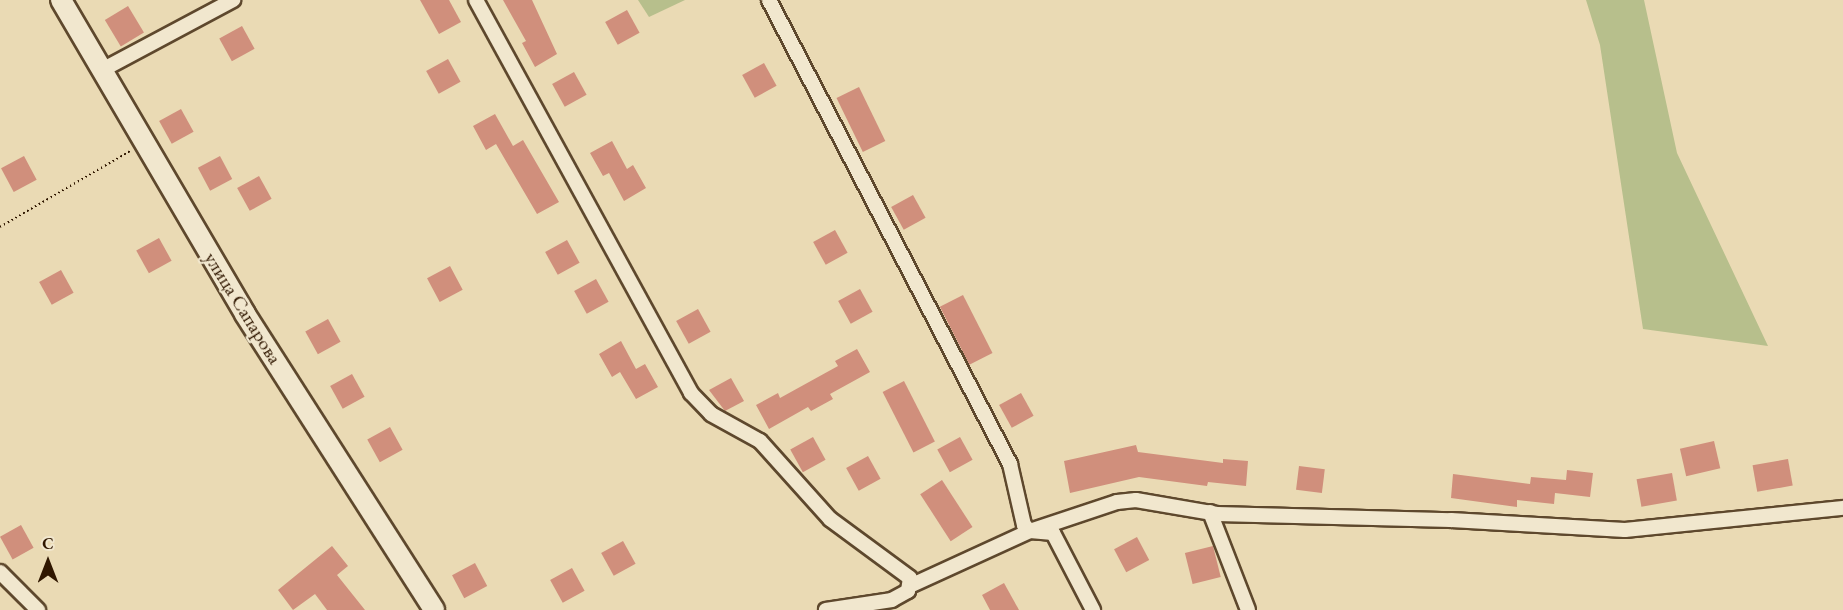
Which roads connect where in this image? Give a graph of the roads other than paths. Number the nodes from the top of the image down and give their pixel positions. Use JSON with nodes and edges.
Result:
{"nodes":[{"id":1,"x":61,"y":0,"type":"edge"},
{"id":2,"x":233,"y":0,"type":"edge"},
{"id":3,"x":476,"y":0,"type":"edge"},
{"id":4,"x":769,"y":0,"type":"edge"},
{"id":5,"x":102,"y":70,"type":"junction"},
{"id":6,"x":1843,"y":508,"type":"edge"},
{"id":7,"x":1210,"y":512,"type":"junction"},
{"id":8,"x":1029,"y":531,"type":"junction"},
{"id":9,"x":0,"y":572,"type":"edge"},
{"id":10,"x":912,"y":585,"type":"junction"},
{"id":11,"x":38,"y":610,"type":"edge"},
{"id":12,"x":434,"y":610,"type":"edge"},
{"id":13,"x":826,"y":610,"type":"edge"},
{"id":14,"x":1094,"y":610,"type":"edge"},
{"id":15,"x":1248,"y":610,"type":"edge"}],
"edges":[{"from":1,"to":5,"type":"main road","name":"улица Сапарова"},
{"from":2,"to":5,"type":"street"},
{"from":3,"to":10,"type":"street"},
{"from":4,"to":8,"type":"street"},
{"from":5,"to":12,"type":"main road","name":"улица Сапарова"},
{"from":6,"to":7,"type":"street"},
{"from":7,"to":8,"type":"street"},
{"from":7,"to":15,"type":"street"},
{"from":8,"to":10,"type":"street"},
{"from":8,"to":14,"type":"street"},
{"from":9,"to":11,"type":"street"},
{"from":10,"to":13,"type":"street"}]}
